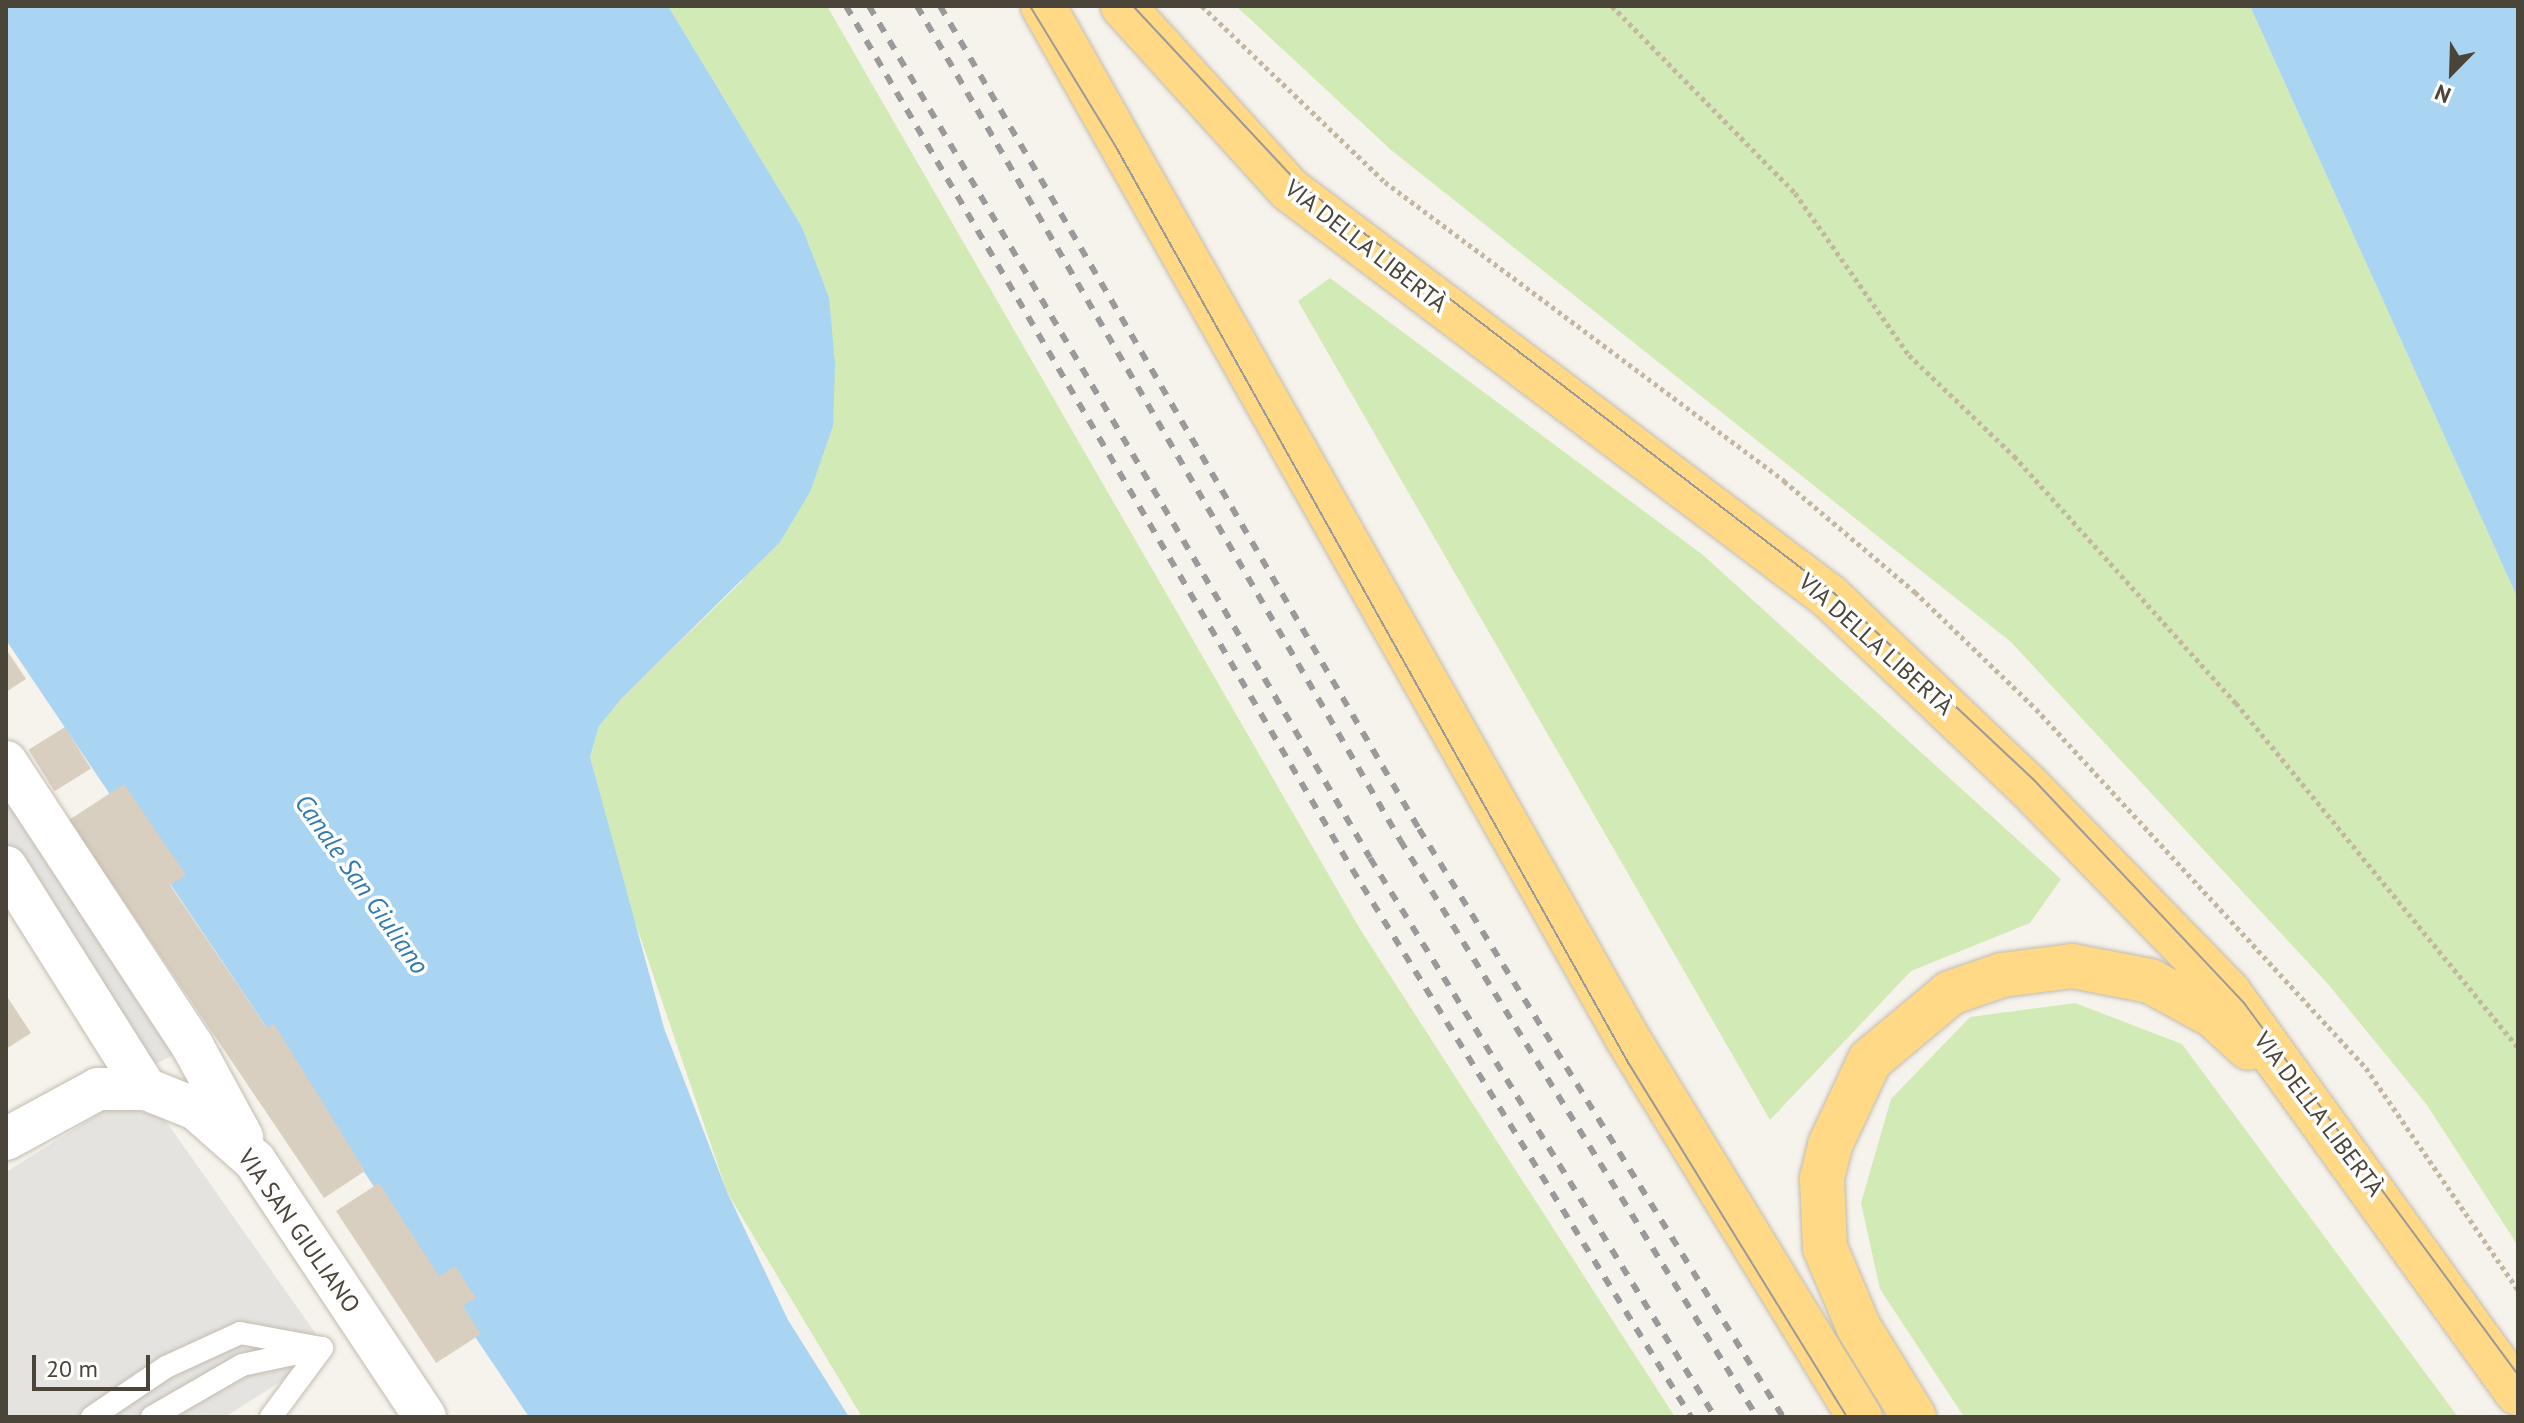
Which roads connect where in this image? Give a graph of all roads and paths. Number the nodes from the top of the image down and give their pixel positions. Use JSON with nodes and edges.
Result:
{"nodes":[{"id":1,"x":1043,"y":6,"type":"edge"},
{"id":2,"x":1123,"y":6,"type":"edge"},
{"id":3,"x":1612,"y":6,"type":"edge"},
{"id":4,"x":6,"y":762,"type":"edge"},
{"id":5,"x":6,"y":867,"type":"edge"},
{"id":6,"x":2518,"y":1047,"type":"edge"},
{"id":7,"x":146,"y":1089,"type":"junction"},
{"id":8,"x":6,"y":1139,"type":"edge"},
{"id":9,"x":255,"y":1161,"type":"junction"},
{"id":10,"x":2382,"y":1200,"type":"junction"},
{"id":11,"x":322,"y":1348,"type":"junction"},
{"id":12,"x":2518,"y":1393,"type":"edge"},
{"id":13,"x":272,"y":1415,"type":"edge"},
{"id":14,"x":92,"y":1417,"type":"edge"},
{"id":15,"x":152,"y":1417,"type":"edge"},
{"id":16,"x":425,"y":1417,"type":"edge"},
{"id":17,"x":1860,"y":1417,"type":"edge"},
{"id":18,"x":1914,"y":1417,"type":"edge"}],
"edges":[{"from":1,"to":17,"type":"highway"},
{"from":2,"to":10,"type":"highway","name":"VIA DELLA LIBERTÀ"},
{"from":3,"to":6,"type":"path"},
{"from":4,"to":9,"type":"street"},
{"from":5,"to":7,"type":"street"},
{"from":7,"to":8,"type":"street","name":"VIA SAN GIULIANO"},
{"from":7,"to":9,"type":"street","name":"VIA SAN GIULIANO"},
{"from":9,"to":16,"type":"street","name":"VIA SAN GIULIANO"},
{"from":10,"to":12,"type":"highway","name":"VIA DELLA LIBERTÀ"},
{"from":10,"to":18,"type":"highway"},
{"from":11,"to":13,"type":"lane"},
{"from":11,"to":14,"type":"lane"},
{"from":11,"to":15,"type":"lane"}]}
